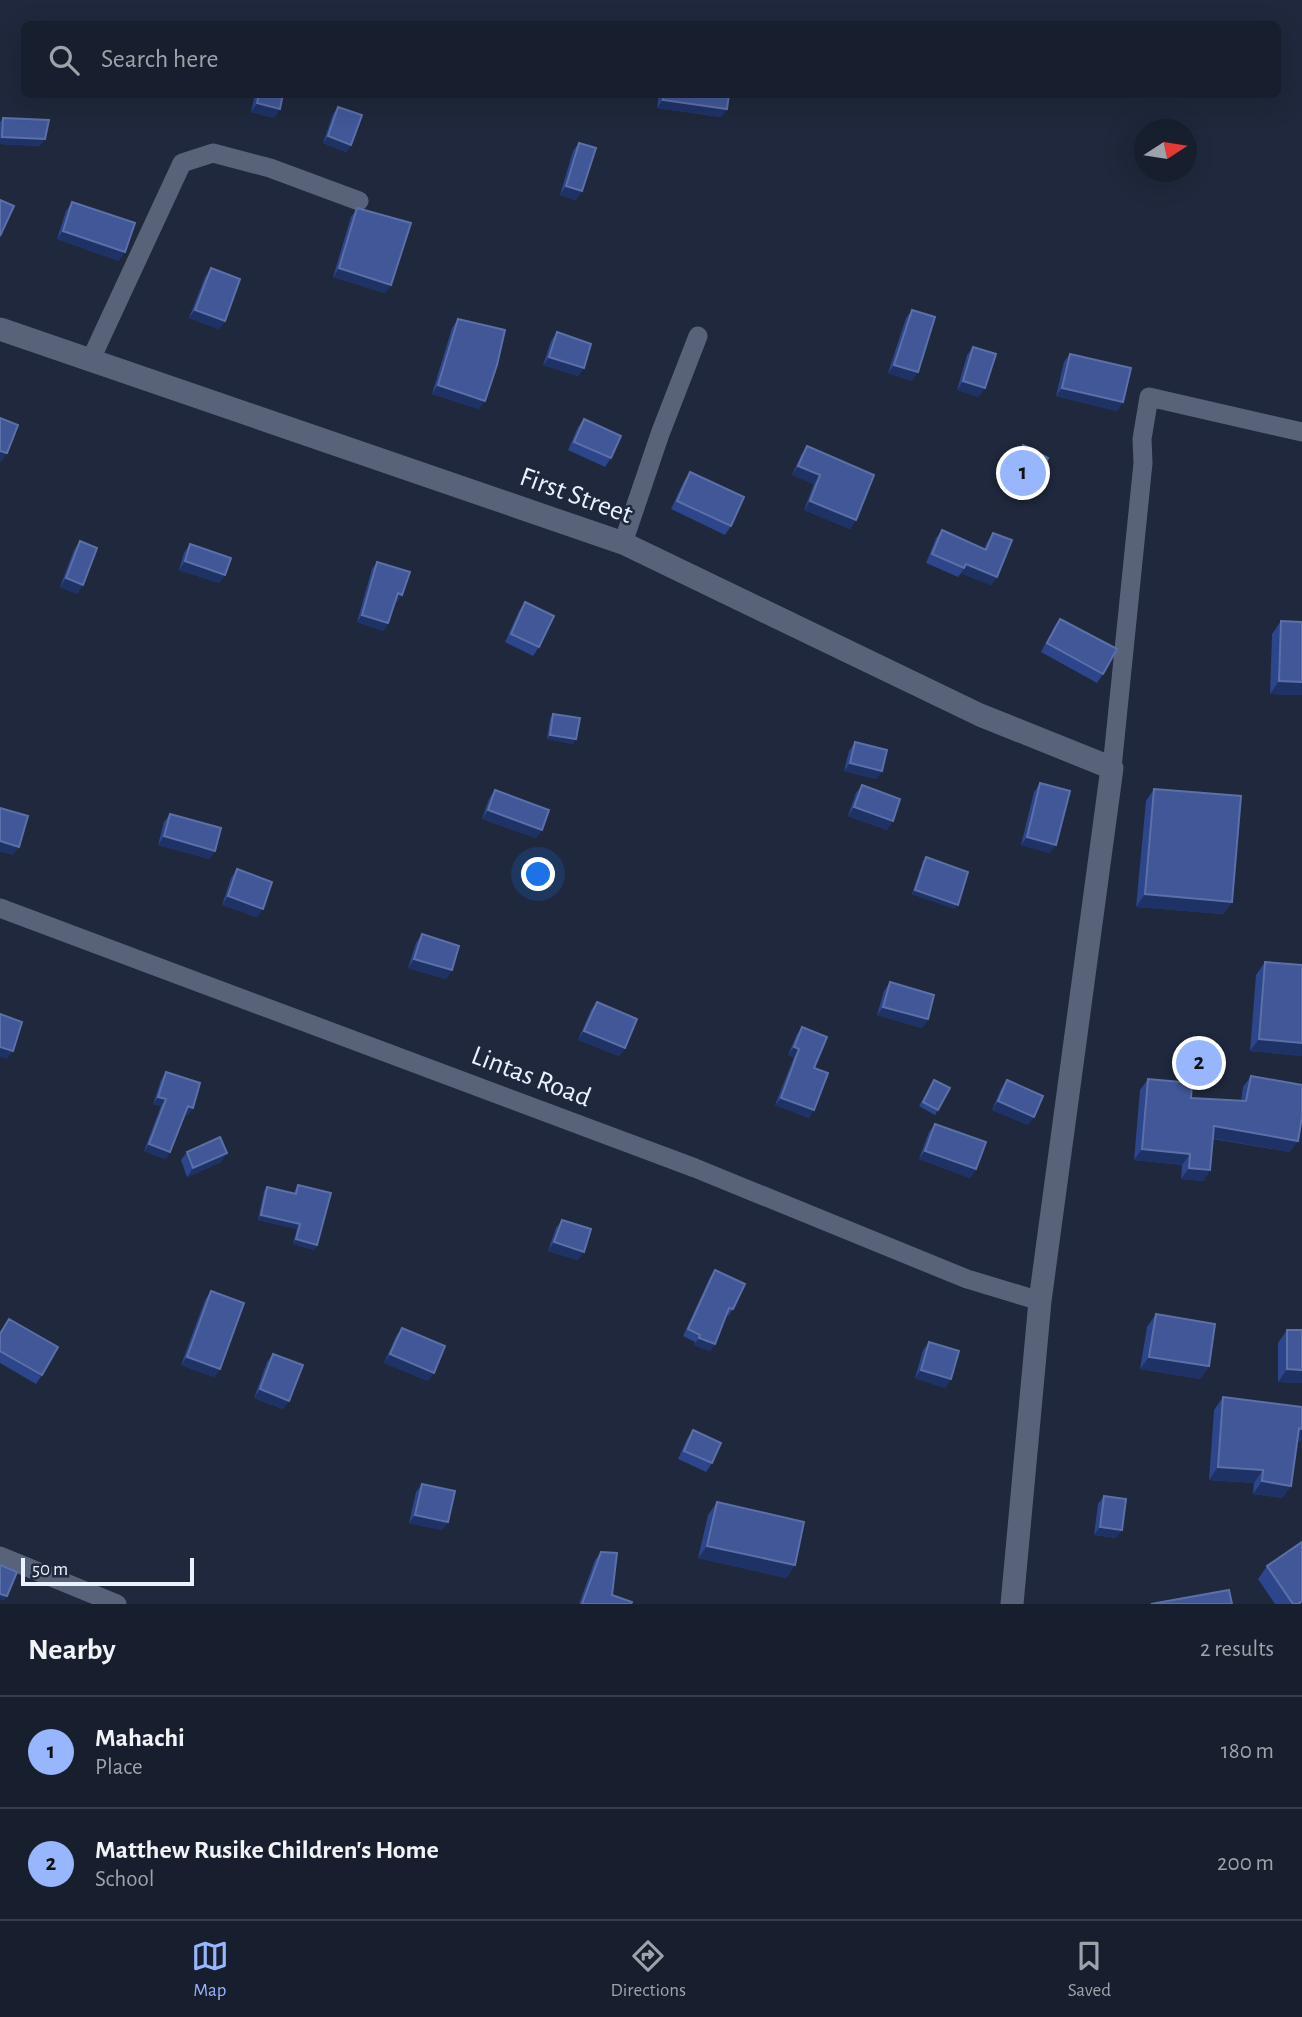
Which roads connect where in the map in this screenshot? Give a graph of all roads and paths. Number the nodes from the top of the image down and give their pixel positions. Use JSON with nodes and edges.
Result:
{"nodes":[{"id":1,"x":359,"y":201,"type":"dead end"},
{"id":2,"x":0,"y":329,"type":"edge"},
{"id":3,"x":698,"y":336,"type":"dead end"},
{"id":4,"x":91,"y":359,"type":"junction"},
{"id":5,"x":1302,"y":432,"type":"edge"},
{"id":6,"x":623,"y":543,"type":"junction"},
{"id":7,"x":1112,"y":768,"type":"junction"},
{"id":8,"x":0,"y":908,"type":"edge"},
{"id":9,"x":1040,"y":1301,"type":"junction"},
{"id":10,"x":0,"y":1556,"type":"edge"},
{"id":11,"x":117,"y":1604,"type":"edge"},
{"id":12,"x":1012,"y":1604,"type":"edge"}],
"edges":[{"from":1,"to":4,"type":"street"},
{"from":2,"to":4,"type":"street","name":"First Street"},
{"from":3,"to":6,"type":"street"},
{"from":4,"to":6,"type":"street","name":"First Street"},
{"from":5,"to":7,"type":"street"},
{"from":6,"to":7,"type":"street","name":"First Street"},
{"from":7,"to":9,"type":"street"},
{"from":8,"to":9,"type":"street","name":"Lintas Road"},
{"from":9,"to":12,"type":"street"},
{"from":10,"to":11,"type":"street"}]}
